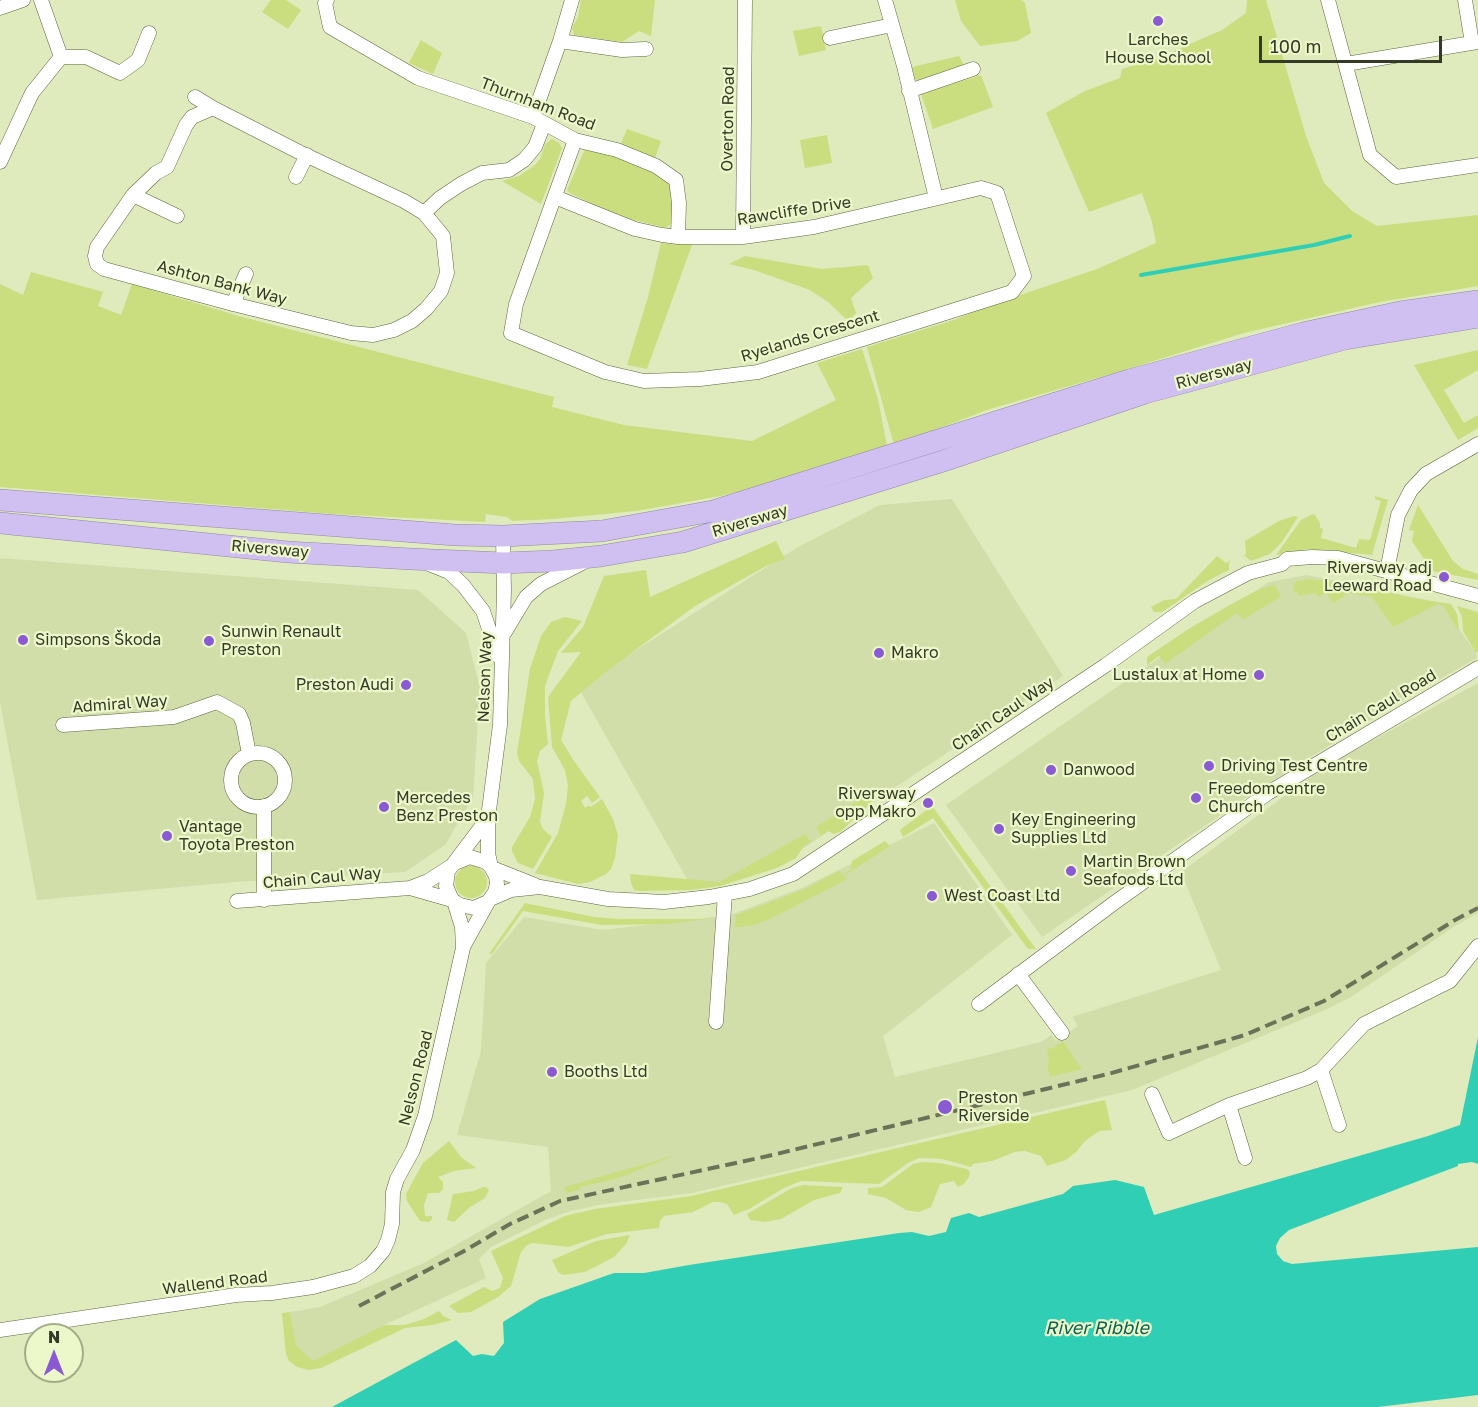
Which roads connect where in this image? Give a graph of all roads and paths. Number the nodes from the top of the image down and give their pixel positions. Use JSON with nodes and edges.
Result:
{"nodes":[{"id":1,"x":23,"y":0,"type":"edge"},
{"id":2,"x":41,"y":0,"type":"edge"},
{"id":3,"x":327,"y":0,"type":"edge"},
{"id":4,"x":572,"y":0,"type":"edge"},
{"id":5,"x":746,"y":0,"type":"edge"},
{"id":6,"x":885,"y":0,"type":"edge"},
{"id":7,"x":1328,"y":0,"type":"edge"},
{"id":8,"x":1465,"y":0,"type":"edge"},
{"id":9,"x":0,"y":8,"type":"edge"},
{"id":10,"x":892,"y":25,"type":"junction"},
{"id":11,"x":149,"y":33,"type":"dead end"},
{"id":12,"x":830,"y":38,"type":"dead end"},
{"id":13,"x":560,"y":41,"type":"junction"},
{"id":14,"x":1475,"y":42,"type":"edge"},
{"id":15,"x":646,"y":49,"type":"dead end"},
{"id":16,"x":61,"y":57,"type":"junction"},
{"id":17,"x":1346,"y":64,"type":"junction"},
{"id":18,"x":972,"y":69,"type":"dead end"},
{"id":19,"x":909,"y":91,"type":"junction"},
{"id":20,"x":195,"y":97,"type":"dead end"},
{"id":21,"x":213,"y":108,"type":"junction"},
{"id":22,"x":538,"y":120,"type":"junction"},
{"id":23,"x":575,"y":140,"type":"junction"},
{"id":24,"x":307,"y":154,"type":"junction"},
{"id":25,"x":0,"y":162,"type":"edge"},
{"id":26,"x":1478,"y":165,"type":"edge"},
{"id":27,"x":296,"y":177,"type":"dead end"},
{"id":28,"x":133,"y":195,"type":"junction"},
{"id":29,"x":555,"y":197,"type":"junction"},
{"id":30,"x":936,"y":198,"type":"junction"},
{"id":31,"x":424,"y":213,"type":"junction"},
{"id":32,"x":177,"y":216,"type":"dead end"},
{"id":33,"x":678,"y":237,"type":"junction"},
{"id":34,"x":743,"y":237,"type":"junction"},
{"id":35,"x":246,"y":274,"type":"dead end"},
{"id":36,"x":1478,"y":301,"type":"edge"},
{"id":37,"x":233,"y":304,"type":"junction"},
{"id":38,"x":1478,"y":317,"type":"edge"},
{"id":39,"x":1478,"y":444,"type":"edge"},
{"id":40,"x":0,"y":500,"type":"edge"},
{"id":41,"x":0,"y":523,"type":"edge"},
{"id":42,"x":503,"y":551,"type":"junction"},
{"id":43,"x":601,"y":556,"type":"junction"},
{"id":44,"x":411,"y":559,"type":"junction"},
{"id":45,"x":1387,"y":571,"type":"junction"},
{"id":46,"x":1478,"y":596,"type":"edge"},
{"id":47,"x":503,"y":635,"type":"junction"},
{"id":48,"x":501,"y":667,"type":"junction"},
{"id":49,"x":1478,"y":668,"type":"edge"},
{"id":50,"x":63,"y":725,"type":"dead end"},
{"id":51,"x":249,"y":754,"type":"junction"},
{"id":52,"x":264,"y":806,"type":"junction"},
{"id":53,"x":488,"y":818,"type":"junction"},
{"id":54,"x":454,"y":864,"type":"junction"},
{"id":55,"x":492,"y":868,"type":"junction"},
{"id":56,"x":540,"y":887,"type":"junction"},
{"id":57,"x":410,"y":888,"type":"junction"},
{"id":58,"x":725,"y":894,"type":"junction"},
{"id":59,"x":264,"y":900,"type":"junction"},
{"id":60,"x":237,"y":901,"type":"dead end"},
{"id":61,"x":453,"y":901,"type":"junction"},
{"id":62,"x":489,"y":901,"type":"junction"},
{"id":63,"x":1478,"y":946,"type":"edge"},
{"id":64,"x":463,"y":948,"type":"junction"},
{"id":65,"x":1018,"y":974,"type":"junction"},
{"id":66,"x":979,"y":1004,"type":"dead end"},
{"id":67,"x":716,"y":1022,"type":"dead end"},
{"id":68,"x":1062,"y":1033,"type":"dead end"},
{"id":69,"x":1321,"y":1070,"type":"junction"},
{"id":70,"x":1152,"y":1094,"type":"dead end"},
{"id":71,"x":1229,"y":1105,"type":"junction"},
{"id":72,"x":1339,"y":1125,"type":"dead end"},
{"id":73,"x":1245,"y":1158,"type":"dead end"},
{"id":74,"x":392,"y":1212,"type":"joint"},
{"id":75,"x":0,"y":1330,"type":"edge"}],
"edges":[{"from":1,"to":9,"type":"street"},
{"from":2,"to":16,"type":"street"},
{"from":3,"to":22,"type":"street","name":"Thurnham Road"},
{"from":4,"to":13,"type":"street"},
{"from":5,"to":34,"type":"street","name":"Overton Road"},
{"from":6,"to":10,"type":"street"},
{"from":7,"to":17,"type":"street"},
{"from":8,"to":14,"type":"street"},
{"from":10,"to":12,"type":"street"},
{"from":10,"to":19,"type":"street"},
{"from":11,"to":16,"type":"street"},
{"from":13,"to":15,"type":"street"},
{"from":13,"to":22,"type":"street"},
{"from":14,"to":17,"type":"street"},
{"from":16,"to":25,"type":"street"},
{"from":17,"to":26,"type":"street"},
{"from":18,"to":19,"type":"street"},
{"from":19,"to":30,"type":"street"},
{"from":20,"to":21,"type":"street","name":"Ashton Bank Way"},
{"from":21,"to":24,"type":"street","name":"Ashton Bank Way"},
{"from":21,"to":28,"type":"street","name":"Ashton Bank Way"},
{"from":22,"to":23,"type":"street","name":"Thurnham Road"},
{"from":22,"to":31,"type":"street"},
{"from":23,"to":29,"type":"street","name":"Ryelands Crescent"},
{"from":23,"to":33,"type":"street","name":"Thurnham Road"},
{"from":24,"to":27,"type":"street"},
{"from":24,"to":31,"type":"street","name":"Ashton Bank Way"},
{"from":28,"to":32,"type":"street"},
{"from":28,"to":37,"type":"street","name":"Ashton Bank Way"},
{"from":29,"to":30,"type":"street","name":"Ryelands Crescent"},
{"from":29,"to":33,"type":"street","name":"Rawcliffe Drive"},
{"from":30,"to":34,"type":"street","name":"Rawcliffe Drive"},
{"from":31,"to":37,"type":"street","name":"Ashton Bank Way"},
{"from":33,"to":34,"type":"street","name":"Rawcliffe Drive"},
{"from":35,"to":37,"type":"street"},
{"from":36,"to":42,"type":"highway","name":"Riversway"},
{"from":38,"to":43,"type":"highway","name":"Riversway"},
{"from":39,"to":45,"type":"street"},
{"from":40,"to":42,"type":"highway","name":"Riversway"},
{"from":41,"to":44,"type":"highway","name":"Riversway"},
{"from":42,"to":43,"type":"highway","name":"Riversway"},
{"from":42,"to":44,"type":"highway","name":"Riversway"},
{"from":42,"to":47,"type":"street","name":"Nelson Way"},
{"from":43,"to":47,"type":"street"},
{"from":44,"to":48,"type":"street"},
{"from":45,"to":46,"type":"street","name":"Chain Caul Way"},
{"from":45,"to":58,"type":"street","name":"Chain Caul Way"},
{"from":47,"to":48,"type":"street","name":"Nelson Way"},
{"from":48,"to":53,"type":"street","name":"Nelson Way"},
{"from":49,"to":65,"type":"street","name":"Chain Caul Road"},
{"from":50,"to":51,"type":"street","name":"Admiral Way"},
{"from":51,"to":52,"type":"street"},
{"from":51,"to":52,"type":"street"},
{"from":52,"to":59,"type":"street"},
{"from":53,"to":54,"type":"street","name":"Nelson Way"},
{"from":53,"to":55,"type":"street","name":"Nelson Way"},
{"from":54,"to":55,"type":"street"},
{"from":54,"to":57,"type":"street","name":"Chain Caul Way"},
{"from":54,"to":61,"type":"street"},
{"from":55,"to":56,"type":"street","name":"Chain Caul Way"},
{"from":55,"to":62,"type":"street"},
{"from":56,"to":58,"type":"street","name":"Chain Caul Way"},
{"from":56,"to":62,"type":"street","name":"Chain Caul Way"},
{"from":57,"to":59,"type":"street","name":"Chain Caul Way"},
{"from":57,"to":61,"type":"street","name":"Chain Caul Way"},
{"from":58,"to":67,"type":"street"},
{"from":59,"to":60,"type":"street","name":"Chain Caul Way"},
{"from":61,"to":62,"type":"street"},
{"from":61,"to":64,"type":"street","name":"Nelson Road"},
{"from":62,"to":64,"type":"street","name":"Nelson Road"},
{"from":63,"to":69,"type":"street"},
{"from":64,"to":74,"type":"street","name":"Nelson Road"},
{"from":65,"to":66,"type":"street","name":"Chain Caul Road"},
{"from":65,"to":68,"type":"street"},
{"from":69,"to":71,"type":"street"},
{"from":69,"to":72,"type":"street"},
{"from":70,"to":71,"type":"street"},
{"from":71,"to":73,"type":"street"},
{"from":74,"to":75,"type":"street","name":"Wallend Road"}]}
